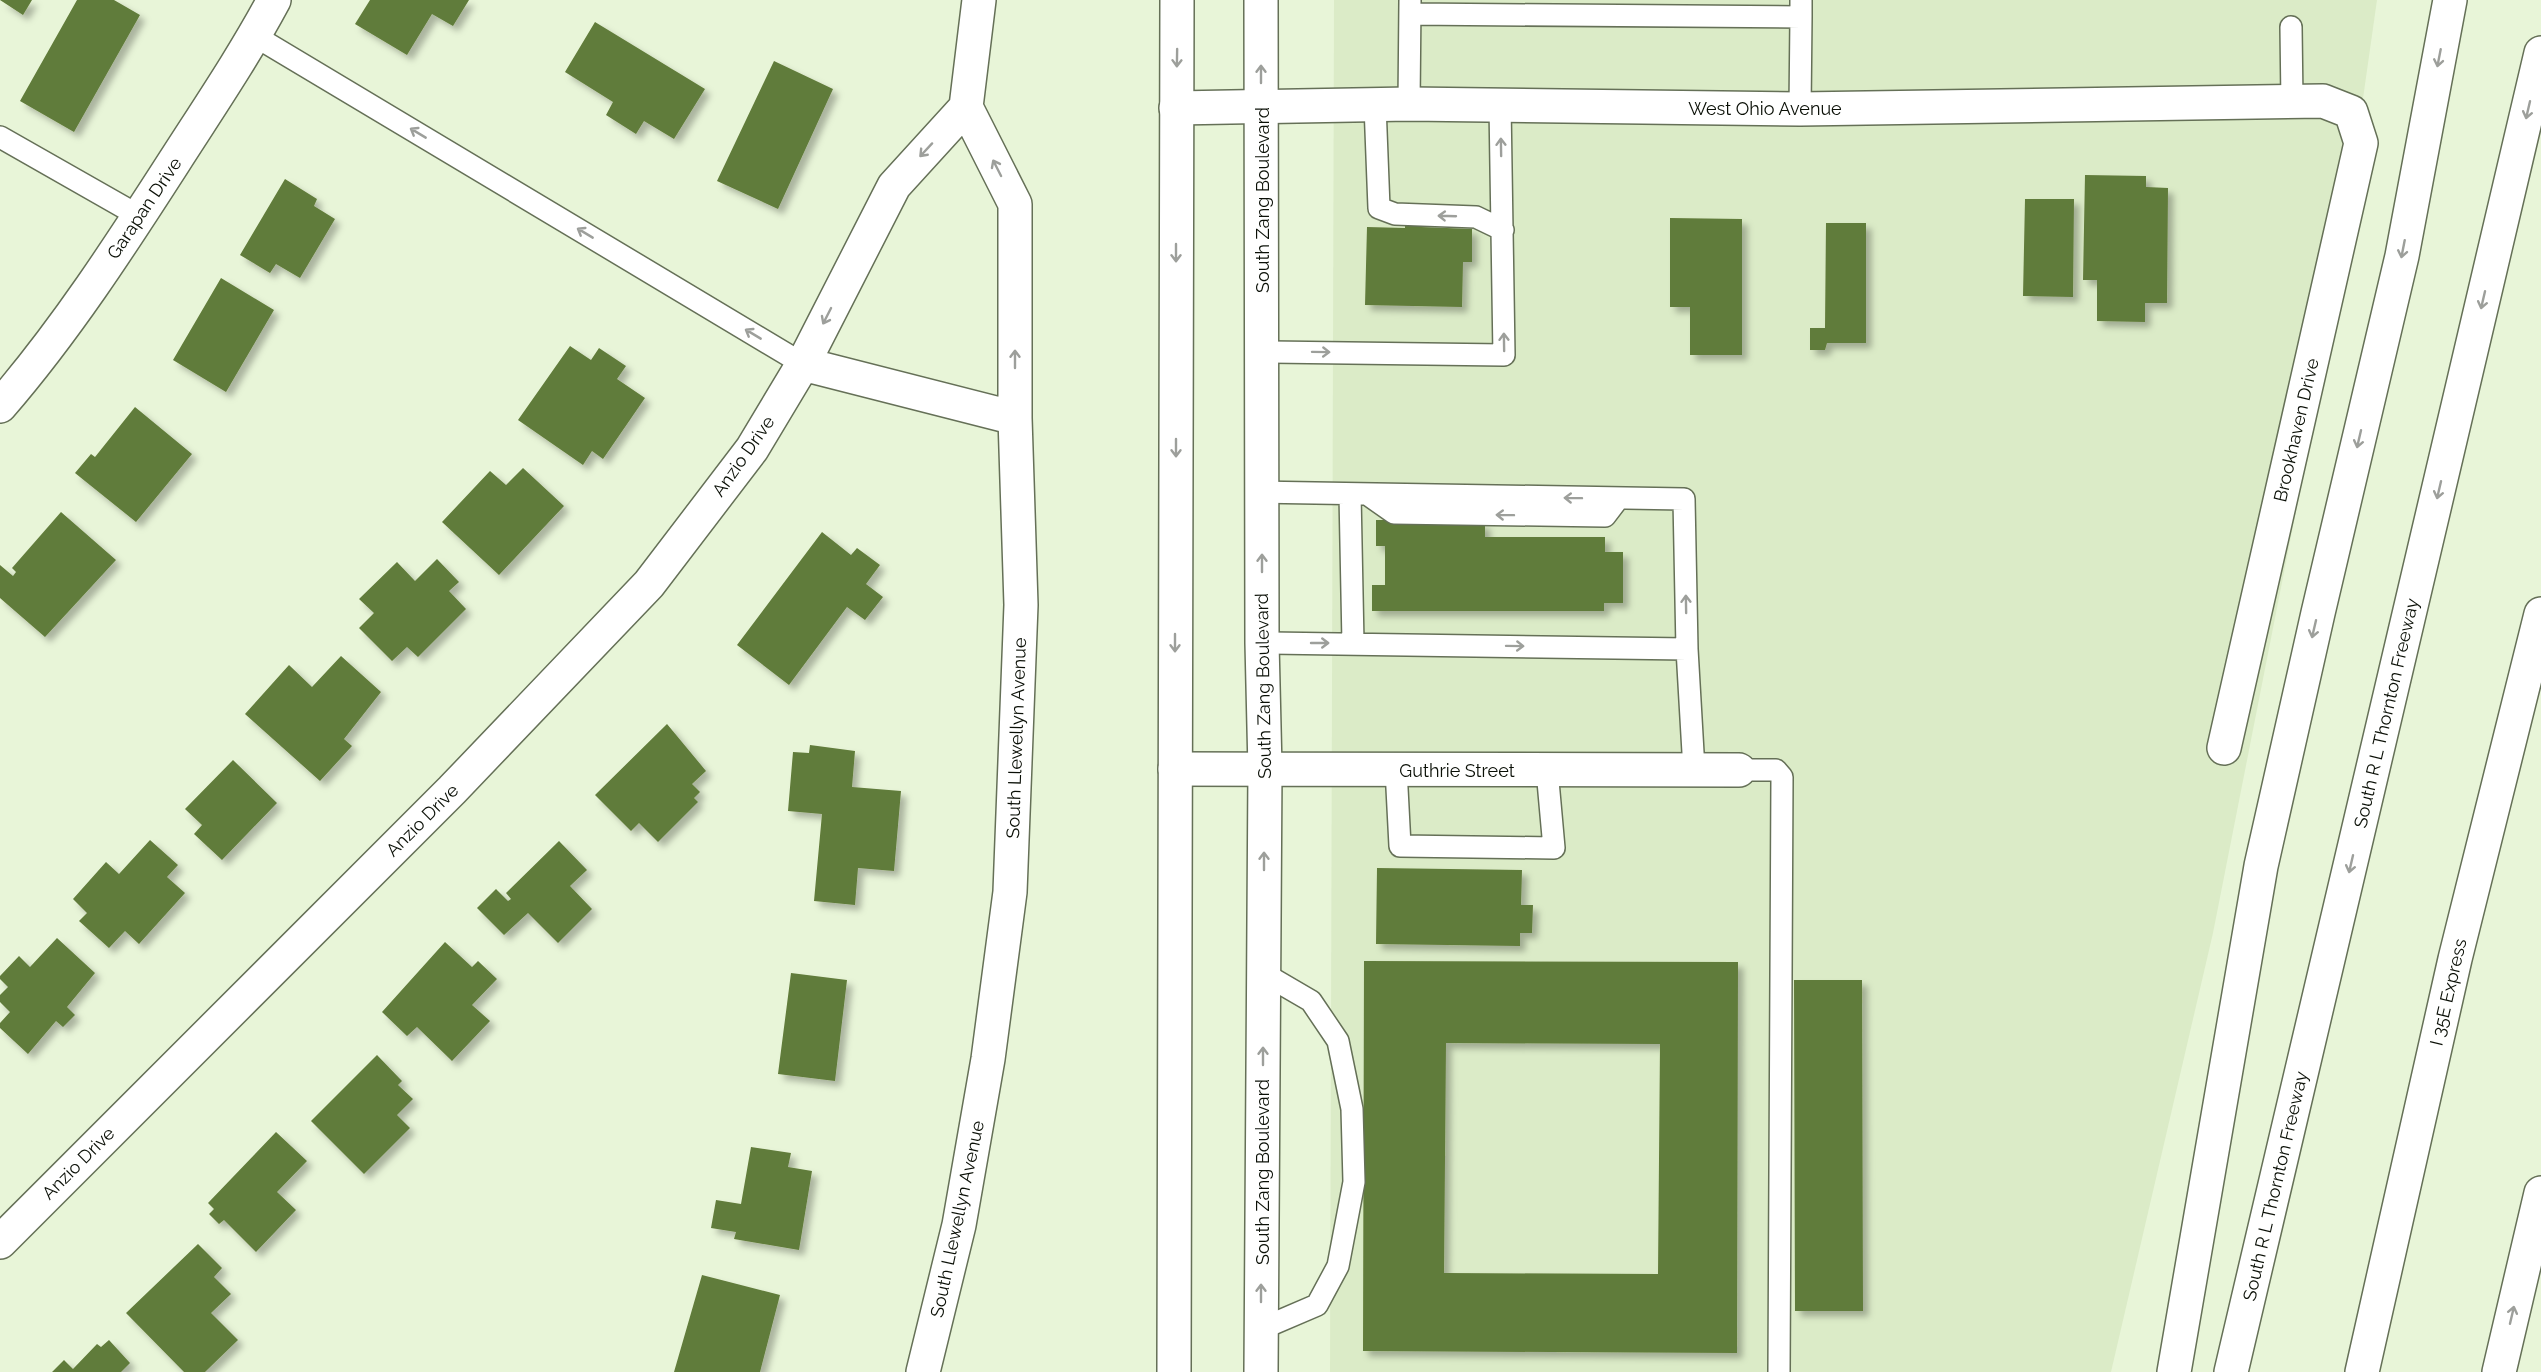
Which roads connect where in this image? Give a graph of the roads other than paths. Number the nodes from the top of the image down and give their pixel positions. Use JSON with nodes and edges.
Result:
{"nodes":[{"id":1,"x":274,"y":0,"type":"edge"},
{"id":2,"x":979,"y":0,"type":"edge"},
{"id":3,"x":1177,"y":0,"type":"edge"},
{"id":4,"x":1261,"y":0,"type":"edge"},
{"id":5,"x":2450,"y":0,"type":"edge"},
{"id":6,"x":1410,"y":7,"type":"edge"},
{"id":7,"x":1801,"y":8,"type":"edge"},
{"id":8,"x":2291,"y":27,"type":"dead end"},
{"id":9,"x":255,"y":36,"type":"junction"},
{"id":10,"x":2541,"y":53,"type":"edge"},
{"id":11,"x":2292,"y":102,"type":"junction"},
{"id":12,"x":1409,"y":104,"type":"junction"},
{"id":13,"x":1375,"y":105,"type":"junction"},
{"id":14,"x":1500,"y":105,"type":"junction"},
{"id":15,"x":966,"y":107,"type":"junction"},
{"id":16,"x":1176,"y":108,"type":"junction"},
{"id":17,"x":1261,"y":108,"type":"junction"},
{"id":18,"x":1800,"y":109,"type":"junction"},
{"id":19,"x":2351,"y":112,"type":"joint"},
{"id":20,"x":0,"y":137,"type":"edge"},
{"id":21,"x":139,"y":216,"type":"junction"},
{"id":22,"x":1503,"y":230,"type":"junction"},
{"id":23,"x":1263,"y":352,"type":"junction"},
{"id":24,"x":803,"y":363,"type":"junction"},
{"id":25,"x":0,"y":406,"type":"edge"},
{"id":26,"x":1015,"y":417,"type":"junction"},
{"id":27,"x":1262,"y":492,"type":"junction"},
{"id":28,"x":1358,"y":494,"type":"junction"},
{"id":29,"x":2541,"y":614,"type":"edge"},
{"id":30,"x":1262,"y":642,"type":"junction"},
{"id":31,"x":1353,"y":643,"type":"junction"},
{"id":32,"x":1687,"y":649,"type":"junction"},
{"id":33,"x":2224,"y":748,"type":"dead end"},
{"id":34,"x":1265,"y":768,"type":"junction"},
{"id":35,"x":1175,"y":769,"type":"junction"},
{"id":36,"x":1396,"y":769,"type":"junction"},
{"id":37,"x":1547,"y":770,"type":"junction"},
{"id":38,"x":1694,"y":770,"type":"junction"},
{"id":39,"x":1739,"y":770,"type":"joint"},
{"id":40,"x":1263,"y":973,"type":"junction"},
{"id":41,"x":2541,"y":1194,"type":"edge"},
{"id":42,"x":0,"y":1242,"type":"edge"},
{"id":43,"x":1261,"y":1329,"type":"junction"},
{"id":44,"x":924,"y":1372,"type":"edge"},
{"id":45,"x":1174,"y":1372,"type":"edge"},
{"id":46,"x":1261,"y":1372,"type":"edge"},
{"id":47,"x":1779,"y":1372,"type":"edge"},
{"id":48,"x":2174,"y":1372,"type":"edge"},
{"id":49,"x":2231,"y":1372,"type":"edge"},
{"id":50,"x":2362,"y":1372,"type":"edge"},
{"id":51,"x":2499,"y":1372,"type":"edge"}],
"edges":[{"from":1,"to":9,"type":"main road","name":"Garapan Drive"},
{"from":2,"to":15,"type":"main road"},
{"from":3,"to":16,"type":"main road","one_way":true},
{"from":17,"to":4,"type":"main road","name":"South Zang Boulevard","one_way":true},
{"from":5,"to":48,"type":"main road","one_way":true},
{"from":6,"to":7,"type":"lane"},
{"from":6,"to":12,"type":"lane"},
{"from":7,"to":18,"type":"lane"},
{"from":8,"to":11,"type":"lane"},
{"from":9,"to":21,"type":"main road","name":"Garapan Drive"},
{"from":24,"to":9,"type":"lane","one_way":true},
{"from":10,"to":49,"type":"main road","name":"South R L Thornton Freeway","one_way":true},
{"from":11,"to":18,"type":"main road","name":"West Ohio Avenue"},
{"from":11,"to":19,"type":"main road","name":"West Ohio Avenue"},
{"from":12,"to":13,"type":"main road","name":"West Ohio Avenue"},
{"from":12,"to":14,"type":"main road","name":"West Ohio Avenue"},
{"from":13,"to":17,"type":"main road","name":"West Ohio Avenue"},
{"from":22,"to":13,"type":"lane","one_way":true},
{"from":14,"to":18,"type":"main road","name":"West Ohio Avenue"},
{"from":22,"to":14,"type":"lane","one_way":true},
{"from":15,"to":24,"type":"main road","name":"Anzio Drive","one_way":true},
{"from":26,"to":15,"type":"main road","name":"South Llewellyn Avenue","one_way":true},
{"from":16,"to":17,"type":"main road","name":"West Ohio Avenue"},
{"from":16,"to":35,"type":"main road","one_way":true},
{"from":17,"to":23,"type":"main road","name":"South Zang Boulevard"},
{"from":19,"to":33,"type":"main road","name":"Brookhaven Drive"},
{"from":20,"to":21,"type":"lane"},
{"from":21,"to":25,"type":"main road","name":"Garapan Drive"},
{"from":23,"to":22,"type":"lane","one_way":true},
{"from":23,"to":27,"type":"main road","name":"South Zang Boulevard"},
{"from":24,"to":26,"type":"main road"},
{"from":24,"to":42,"type":"main road","name":"Anzio Drive"},
{"from":26,"to":44,"type":"main road","name":"South Llewellyn Avenue"},
{"from":27,"to":28,"type":"lane"},
{"from":30,"to":27,"type":"main road","name":"South Zang Boulevard","one_way":true},
{"from":28,"to":31,"type":"lane"},
{"from":32,"to":28,"type":"lane","one_way":true},
{"from":29,"to":50,"type":"main road","name":"I 35E Express"},
{"from":30,"to":31,"type":"lane","one_way":true},
{"from":30,"to":34,"type":"main road","name":"South Zang Boulevard"},
{"from":31,"to":32,"type":"lane","one_way":true},
{"from":32,"to":38,"type":"lane"},
{"from":34,"to":35,"type":"main road","name":"Guthrie Street"},
{"from":34,"to":36,"type":"main road","name":"Guthrie Street"},
{"from":40,"to":34,"type":"main road","name":"South Zang Boulevard","one_way":true},
{"from":35,"to":45,"type":"main road"},
{"from":36,"to":37,"type":"main road","name":"Guthrie Street"},
{"from":36,"to":37,"type":"lane"},
{"from":37,"to":38,"type":"main road","name":"Guthrie Street"},
{"from":38,"to":39,"type":"main road","name":"Guthrie Street"},
{"from":39,"to":47,"type":"lane"},
{"from":43,"to":40,"type":"main road","name":"South Zang Boulevard","one_way":true},
{"from":40,"to":43,"type":"lane"},
{"from":51,"to":41,"type":"main road","one_way":true},
{"from":43,"to":46,"type":"main road","name":"South Zang Boulevard"}]}
